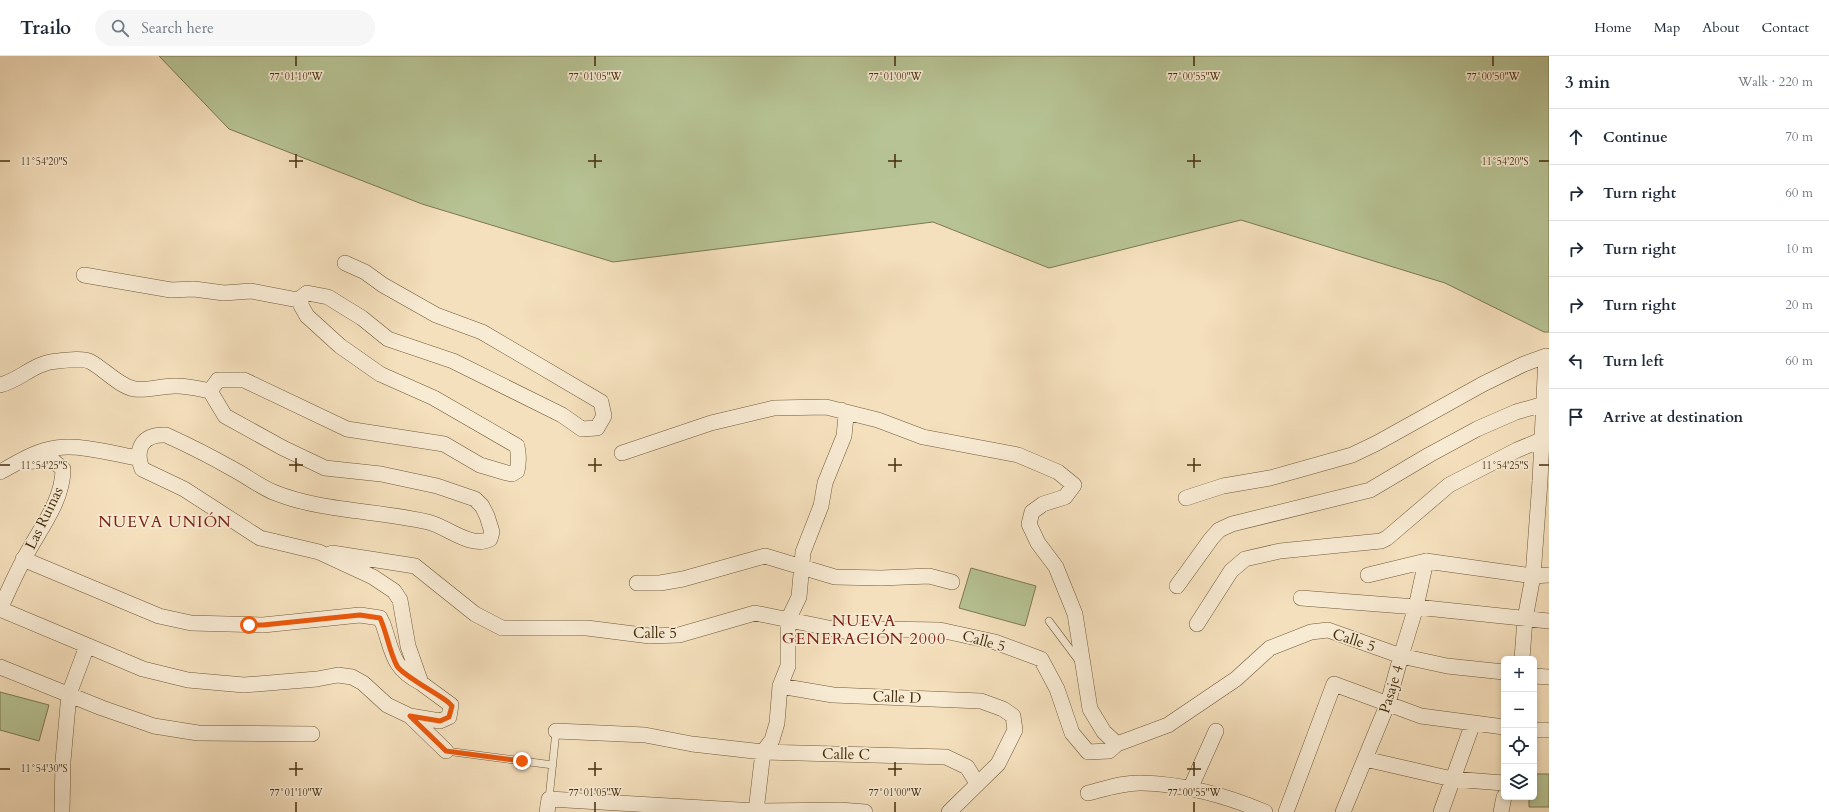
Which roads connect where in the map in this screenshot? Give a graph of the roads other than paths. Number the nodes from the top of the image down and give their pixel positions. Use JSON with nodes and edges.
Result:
{"nodes":[{"id":1,"x":345,"y":262,"type":"dead end"},
{"id":2,"x":84,"y":275,"type":"dead end"},
{"id":3,"x":298,"y":300,"type":"junction"},
{"id":4,"x":0,"y":385,"type":"edge"},
{"id":5,"x":210,"y":391,"type":"junction"},
{"id":6,"x":1544,"y":404,"type":"junction"},
{"id":7,"x":840,"y":410,"type":"junction"},
{"id":8,"x":1541,"y":440,"type":"junction"},
{"id":9,"x":622,"y":453,"type":"dead end"},
{"id":10,"x":138,"y":458,"type":"junction"},
{"id":11,"x":19,"y":462,"type":"junction"},
{"id":12,"x":0,"y":472,"type":"edge"},
{"id":13,"x":1186,"y":498,"type":"dead end"},
{"id":14,"x":319,"y":552,"type":"junction"},
{"id":15,"x":24,"y":559,"type":"junction"},
{"id":16,"x":1426,"y":561,"type":"junction"},
{"id":17,"x":802,"y":567,"type":"junction"},
{"id":18,"x":1368,"y":575,"type":"dead end"},
{"id":19,"x":1549,"y":575,"type":"edge"},
{"id":20,"x":1533,"y":576,"type":"junction"},
{"id":21,"x":952,"y":582,"type":"dead end"},
{"id":22,"x":637,"y":583,"type":"dead end"},
{"id":23,"x":1176,"y":586,"type":"dead end"},
{"id":24,"x":1301,"y":598,"type":"dead end"},
{"id":25,"x":1416,"y":607,"type":"junction"},
{"id":26,"x":0,"y":609,"type":"edge"},
{"id":27,"x":1525,"y":619,"type":"junction"},
{"id":28,"x":788,"y":620,"type":"junction"},
{"id":29,"x":1050,"y":621,"type":"dead end"},
{"id":30,"x":1549,"y":621,"type":"edge"},
{"id":31,"x":1197,"y":624,"type":"dead end"},
{"id":32,"x":87,"y":646,"type":"junction"},
{"id":33,"x":1401,"y":656,"type":"junction"},
{"id":34,"x":1522,"y":656,"type":"edge"},
{"id":35,"x":1082,"y":666,"type":"junction"},
{"id":36,"x":0,"y":667,"type":"edge"},
{"id":37,"x":1501,"y":672,"type":"edge"},
{"id":38,"x":1537,"y":676,"type":"edge"},
{"id":39,"x":1549,"y":678,"type":"edge"},
{"id":40,"x":421,"y":683,"type":"junction"},
{"id":41,"x":780,"y":686,"type":"junction"},
{"id":42,"x":69,"y":694,"type":"junction"},
{"id":43,"x":1388,"y":703,"type":"junction"},
{"id":44,"x":410,"y":716,"type":"junction"},
{"id":45,"x":1472,"y":722,"type":"junction"},
{"id":46,"x":1501,"y":727,"type":"edge"},
{"id":47,"x":1537,"y":730,"type":"edge"},
{"id":48,"x":1549,"y":730,"type":"edge"},
{"id":49,"x":556,"y":731,"type":"joint"},
{"id":50,"x":1216,"y":731,"type":"dead end"},
{"id":51,"x":312,"y":734,"type":"dead end"},
{"id":52,"x":1117,"y":744,"type":"junction"},
{"id":53,"x":446,"y":751,"type":"joint"},
{"id":54,"x":763,"y":752,"type":"junction"},
{"id":55,"x":1365,"y":759,"type":"junction"},
{"id":56,"x":553,"y":765,"type":"junction"},
{"id":57,"x":1452,"y":778,"type":"junction"},
{"id":58,"x":977,"y":783,"type":"junction"},
{"id":59,"x":1501,"y":783,"type":"edge"},
{"id":60,"x":1190,"y":789,"type":"junction"},
{"id":61,"x":1088,"y":793,"type":"dead end"},
{"id":62,"x":1503,"y":800,"type":"edge"},
{"id":63,"x":548,"y":806,"type":"edge"},
{"id":64,"x":756,"y":811,"type":"edge"},
{"id":65,"x":62,"y":812,"type":"edge"},
{"id":66,"x":865,"y":812,"type":"edge"},
{"id":67,"x":949,"y":812,"type":"edge"},
{"id":68,"x":1265,"y":812,"type":"edge"},
{"id":69,"x":1286,"y":812,"type":"edge"},
{"id":70,"x":1343,"y":812,"type":"edge"},
{"id":71,"x":1441,"y":812,"type":"edge"},
{"id":72,"x":1501,"y":812,"type":"edge"}],
"edges":[{"from":1,"to":3,"type":"street"},
{"from":2,"to":3,"type":"street"},
{"from":3,"to":5,"type":"street"},
{"from":4,"to":5,"type":"street"},
{"from":5,"to":10,"type":"street"},
{"from":6,"to":8,"type":"street"},
{"from":6,"to":13,"type":"street"},
{"from":6,"to":23,"type":"street"},
{"from":7,"to":9,"type":"street"},
{"from":7,"to":17,"type":"street"},
{"from":7,"to":35,"type":"street"},
{"from":8,"to":20,"type":"street"},
{"from":8,"to":31,"type":"street"},
{"from":10,"to":11,"type":"street"},
{"from":10,"to":14,"type":"street"},
{"from":11,"to":12,"type":"street"},
{"from":11,"to":15,"type":"street","name":"Las Ruinas"},
{"from":14,"to":28,"type":"street","name":"Calle 5"},
{"from":14,"to":40,"type":"street"},
{"from":15,"to":26,"type":"street","name":"Las Ruinas"},
{"from":15,"to":40,"type":"street"},
{"from":16,"to":18,"type":"street"},
{"from":16,"to":20,"type":"street"},
{"from":16,"to":25,"type":"street","name":"Pasaje 4"},
{"from":17,"to":21,"type":"street"},
{"from":17,"to":22,"type":"street"},
{"from":17,"to":28,"type":"street"},
{"from":19,"to":20,"type":"street"},
{"from":20,"to":27,"type":"street"},
{"from":24,"to":25,"type":"street"},
{"from":25,"to":27,"type":"street"},
{"from":25,"to":33,"type":"street","name":"Pasaje 4"},
{"from":26,"to":32,"type":"street"},
{"from":27,"to":30,"type":"street"},
{"from":27,"to":34,"type":"street"},
{"from":28,"to":41,"type":"street"},
{"from":28,"to":52,"type":"street","name":"Calle 5"},
{"from":29,"to":35,"type":"lane"},
{"from":32,"to":42,"type":"street"},
{"from":32,"to":44,"type":"street"},
{"from":33,"to":37,"type":"street","name":"Calle 5"},
{"from":33,"to":43,"type":"street","name":"Pasaje 4"},
{"from":33,"to":52,"type":"street","name":"Calle 5"},
{"from":35,"to":52,"type":"street"},
{"from":36,"to":42,"type":"street"},
{"from":38,"to":39,"type":"street"},
{"from":40,"to":44,"type":"street"},
{"from":41,"to":54,"type":"street"},
{"from":41,"to":58,"type":"street","name":"Calle D"},
{"from":42,"to":51,"type":"street"},
{"from":42,"to":65,"type":"street"},
{"from":43,"to":45,"type":"street"},
{"from":43,"to":55,"type":"street","name":"Pasaje 4"},
{"from":43,"to":69,"type":"street"},
{"from":44,"to":53,"type":"street"},
{"from":45,"to":46,"type":"street"},
{"from":45,"to":57,"type":"street"},
{"from":47,"to":48,"type":"street"},
{"from":49,"to":54,"type":"street","name":"Calle C"},
{"from":49,"to":56,"type":"lane"},
{"from":50,"to":60,"type":"street"},
{"from":53,"to":56,"type":"lane"},
{"from":54,"to":58,"type":"street","name":"Calle C"},
{"from":54,"to":64,"type":"street"},
{"from":55,"to":57,"type":"street"},
{"from":55,"to":70,"type":"street","name":"Pasaje 4"},
{"from":56,"to":63,"type":"lane"},
{"from":57,"to":59,"type":"street"},
{"from":57,"to":71,"type":"street"},
{"from":58,"to":67,"type":"street"},
{"from":60,"to":61,"type":"street"},
{"from":60,"to":68,"type":"street"},
{"from":62,"to":72,"type":"street"},
{"from":63,"to":64,"type":"street"},
{"from":64,"to":66,"type":"street"}]}
